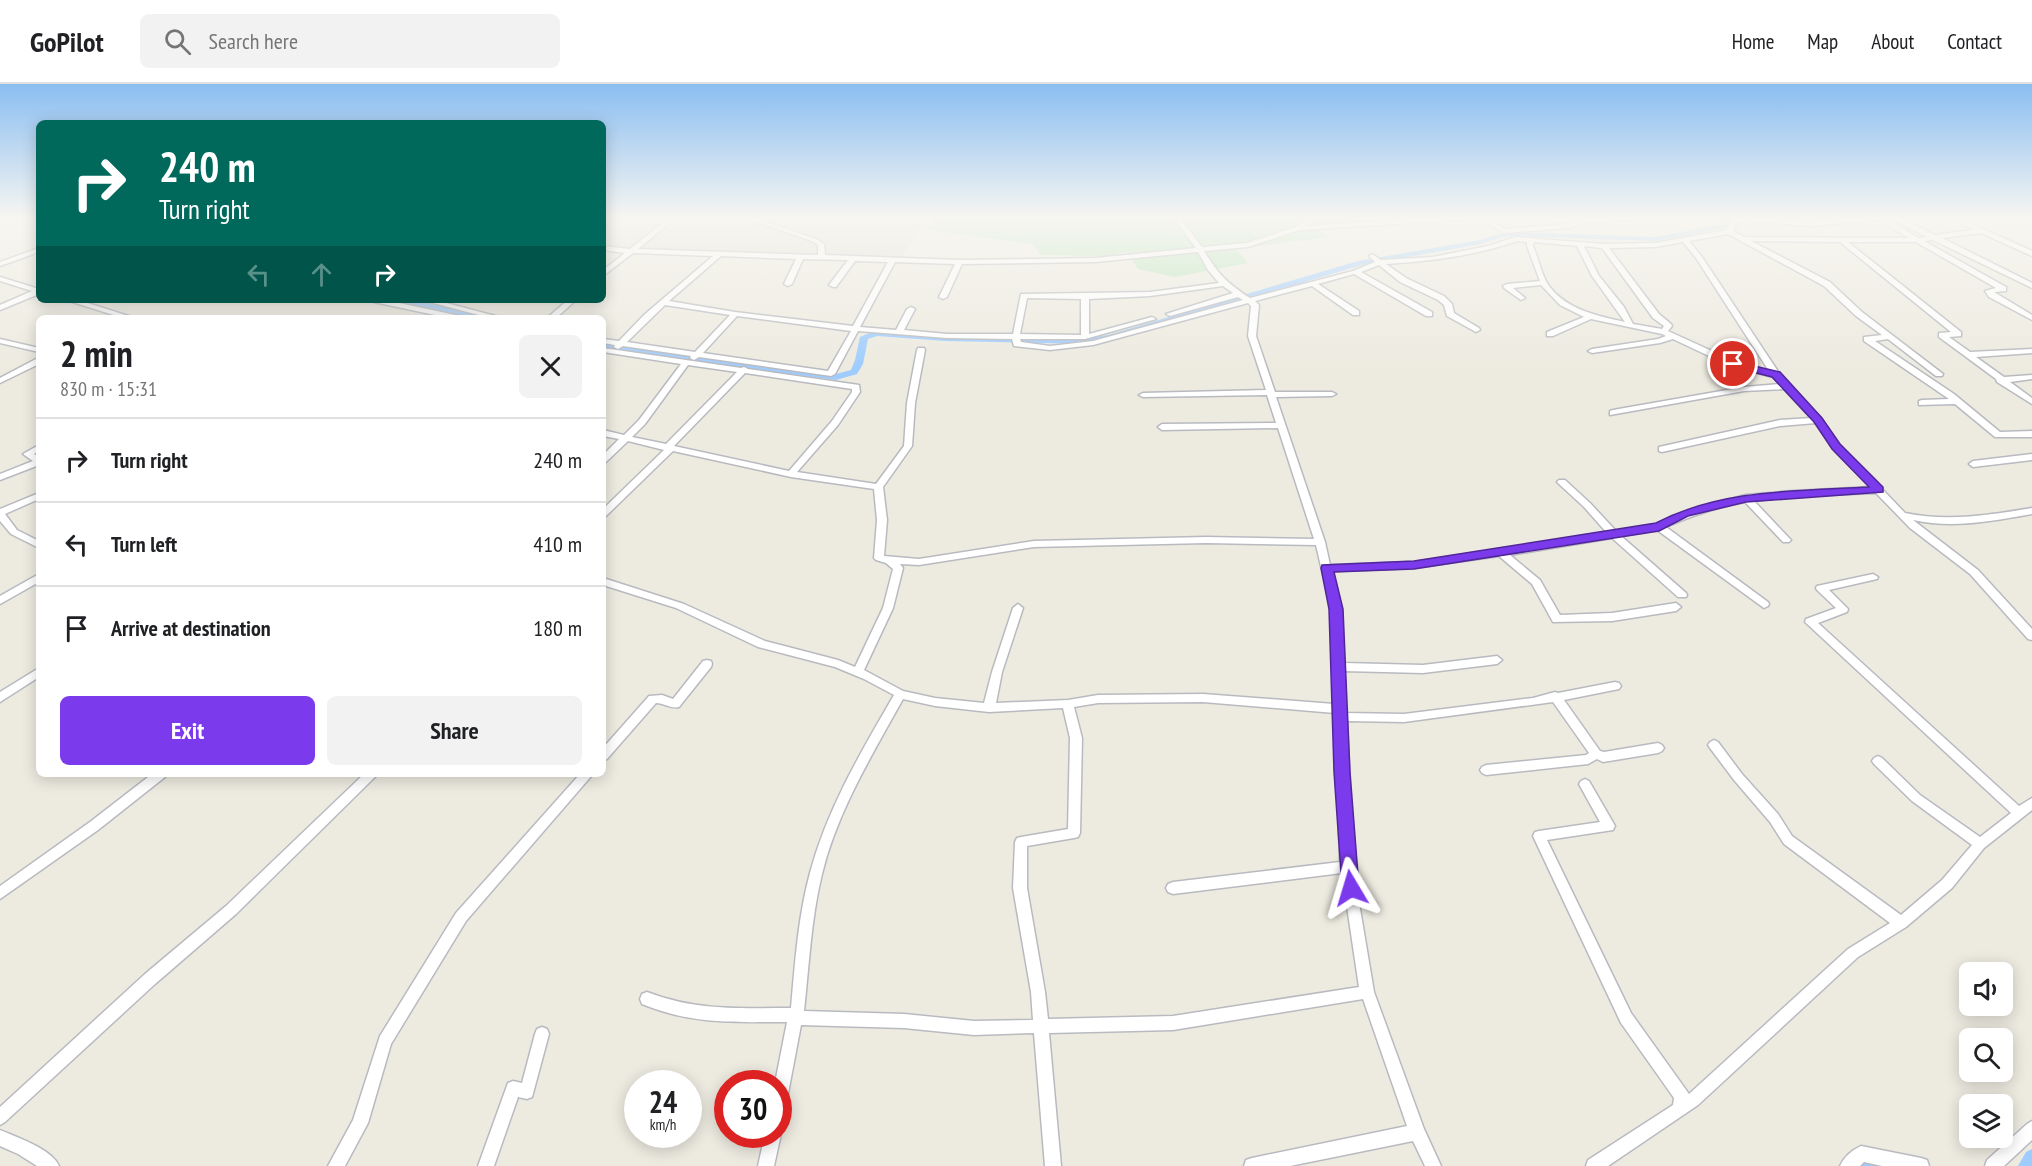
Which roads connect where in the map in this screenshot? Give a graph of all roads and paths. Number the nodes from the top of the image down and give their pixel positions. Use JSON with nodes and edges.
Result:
{"nodes":[{"id":1,"x":704,"y":267,"type":"edge"},
{"id":2,"x":796,"y":267,"type":"edge"},
{"id":3,"x":846,"y":267,"type":"edge"},
{"id":4,"x":889,"y":267,"type":"edge"},
{"id":5,"x":956,"y":267,"type":"edge"},
{"id":6,"x":1211,"y":267,"type":"edge"},
{"id":7,"x":1367,"y":267,"type":"edge"},
{"id":8,"x":1388,"y":267,"type":"edge"},
{"id":9,"x":1538,"y":267,"type":"edge"},
{"id":10,"x":1591,"y":267,"type":"edge"},
{"id":11,"x":1620,"y":267,"type":"edge"},
{"id":12,"x":1706,"y":267,"type":"edge"},
{"id":13,"x":1797,"y":267,"type":"edge"},
{"id":14,"x":1877,"y":267,"type":"edge"},
{"id":15,"x":1965,"y":267,"type":"edge"},
{"id":16,"x":1995,"y":267,"type":"edge"},
{"id":17,"x":1355,"y":272,"type":"junction"},
{"id":18,"x":0,"y":279,"type":"edge"},
{"id":19,"x":1312,"y":283,"type":"junction"},
{"id":20,"x":1544,"y":283,"type":"junction"},
{"id":21,"x":788,"y":284,"type":"dead end"},
{"id":22,"x":1224,"y":284,"type":"junction"},
{"id":23,"x":833,"y":285,"type":"dead end"},
{"id":24,"x":2031,"y":285,"type":"edge"},
{"id":25,"x":2003,"y":289,"type":"junction"},
{"id":26,"x":36,"y":290,"type":"edge"},
{"id":27,"x":36,"y":292,"type":"edge"},
{"id":28,"x":1243,"y":296,"type":"junction"},
{"id":29,"x":943,"y":297,"type":"dead end"},
{"id":30,"x":1085,"y":297,"type":"junction"},
{"id":31,"x":1521,"y":298,"type":"dead end"},
{"id":32,"x":80,"y":303,"type":"edge"},
{"id":33,"x":388,"y":303,"type":"edge"},
{"id":34,"x":438,"y":303,"type":"edge"},
{"id":35,"x":568,"y":303,"type":"edge"},
{"id":36,"x":665,"y":303,"type":"junction"},
{"id":37,"x":0,"y":308,"type":"edge"},
{"id":38,"x":911,"y":309,"type":"dead end"},
{"id":39,"x":1356,"y":313,"type":"dead end"},
{"id":40,"x":1429,"y":314,"type":"dead end"},
{"id":41,"x":120,"y":315,"type":"edge"},
{"id":42,"x":446,"y":315,"type":"edge"},
{"id":43,"x":487,"y":315,"type":"edge"},
{"id":44,"x":554,"y":315,"type":"edge"},
{"id":45,"x":735,"y":315,"type":"junction"},
{"id":46,"x":1590,"y":317,"type":"junction"},
{"id":47,"x":2032,"y":318,"type":"edge"},
{"id":48,"x":1631,"y":326,"type":"junction"},
{"id":49,"x":857,"y":329,"type":"junction"},
{"id":50,"x":1476,"y":330,"type":"dead end"},
{"id":51,"x":899,"y":332,"type":"junction"},
{"id":52,"x":1664,"y":332,"type":"junction"},
{"id":53,"x":1550,"y":334,"type":"dead end"},
{"id":54,"x":1673,"y":336,"type":"junction"},
{"id":55,"x":1085,"y":337,"type":"junction"},
{"id":56,"x":1888,"y":338,"type":"junction"},
{"id":57,"x":1016,"y":340,"type":"junction"},
{"id":58,"x":0,"y":341,"type":"edge"},
{"id":59,"x":606,"y":341,"type":"edge"},
{"id":60,"x":621,"y":343,"type":"junction"},
{"id":61,"x":36,"y":349,"type":"edge"},
{"id":62,"x":606,"y":350,"type":"edge"},
{"id":63,"x":921,"y":350,"type":"dead end"},
{"id":64,"x":1592,"y":351,"type":"dead end"},
{"id":65,"x":2032,"y":351,"type":"edge"},
{"id":66,"x":615,"y":352,"type":"junction"},
{"id":67,"x":698,"y":354,"type":"junction"},
{"id":68,"x":1967,"y":355,"type":"junction"},
{"id":69,"x":688,"y":362,"type":"junction"},
{"id":70,"x":36,"y":363,"type":"edge"},
{"id":71,"x":744,"y":369,"type":"junction"},
{"id":72,"x":831,"y":374,"type":"junction"},
{"id":73,"x":1939,"y":374,"type":"dead end"},
{"id":74,"x":1776,"y":375,"type":"junction"},
{"id":75,"x":2032,"y":377,"type":"edge"},
{"id":76,"x":2000,"y":380,"type":"junction"},
{"id":77,"x":0,"y":381,"type":"edge"},
{"id":78,"x":824,"y":383,"type":"junction"},
{"id":79,"x":1785,"y":386,"type":"junction"},
{"id":80,"x":1271,"y":394,"type":"junction"},
{"id":81,"x":1332,"y":394,"type":"dead end"},
{"id":82,"x":1143,"y":395,"type":"dead end"},
{"id":83,"x":1957,"y":401,"type":"junction"},
{"id":84,"x":2032,"y":402,"type":"edge"},
{"id":85,"x":1922,"y":403,"type":"dead end"},
{"id":86,"x":1613,"y":413,"type":"dead end"},
{"id":87,"x":1818,"y":420,"type":"junction"},
{"id":88,"x":1282,"y":425,"type":"junction"},
{"id":89,"x":1162,"y":427,"type":"dead end"},
{"id":90,"x":606,"y":434,"type":"edge"},
{"id":91,"x":2032,"y":434,"type":"edge"},
{"id":92,"x":627,"y":439,"type":"junction"},
{"id":93,"x":669,"y":449,"type":"junction"},
{"id":94,"x":1662,"y":449,"type":"dead end"},
{"id":95,"x":36,"y":450,"type":"edge"},
{"id":96,"x":606,"y":457,"type":"edge"},
{"id":97,"x":2032,"y":457,"type":"edge"},
{"id":98,"x":36,"y":459,"type":"edge"},
{"id":99,"x":36,"y":462,"type":"edge"},
{"id":100,"x":1973,"y":464,"type":"dead end"},
{"id":101,"x":791,"y":474,"type":"junction"},
{"id":102,"x":0,"y":477,"type":"edge"},
{"id":103,"x":1562,"y":482,"type":"dead end"},
{"id":104,"x":878,"y":487,"type":"junction"},
{"id":105,"x":1879,"y":490,"type":"junction"},
{"id":106,"x":36,"y":497,"type":"edge"},
{"id":107,"x":1746,"y":498,"type":"junction"},
{"id":108,"x":2032,"y":510,"type":"edge"},
{"id":109,"x":606,"y":511,"type":"edge"},
{"id":110,"x":0,"y":514,"type":"edge"},
{"id":111,"x":1903,"y":515,"type":"junction"},
{"id":112,"x":1659,"y":527,"type":"junction"},
{"id":113,"x":1613,"y":534,"type":"junction"},
{"id":114,"x":1786,"y":540,"type":"dead end"},
{"id":115,"x":1320,"y":542,"type":"junction"},
{"id":116,"x":36,"y":543,"type":"edge"},
{"id":117,"x":1502,"y":553,"type":"junction"},
{"id":118,"x":889,"y":560,"type":"junction"},
{"id":119,"x":1327,"y":568,"type":"junction"},
{"id":120,"x":1873,"y":577,"type":"dead end"},
{"id":121,"x":36,"y":579,"type":"edge"},
{"id":122,"x":606,"y":582,"type":"edge"},
{"id":123,"x":1682,"y":595,"type":"dead end"},
{"id":124,"x":0,"y":601,"type":"edge"},
{"id":125,"x":1764,"y":604,"type":"dead end"},
{"id":126,"x":1676,"y":607,"type":"dead end"},
{"id":127,"x":1018,"y":608,"type":"dead end"},
{"id":128,"x":2032,"y":636,"type":"edge"},
{"id":129,"x":1497,"y":660,"type":"dead end"},
{"id":130,"x":707,"y":664,"type":"dead end"},
{"id":131,"x":1338,"y":667,"type":"junction"},
{"id":132,"x":858,"y":672,"type":"junction"},
{"id":133,"x":36,"y":674,"type":"edge"},
{"id":134,"x":1615,"y":686,"type":"dead end"},
{"id":135,"x":900,"y":694,"type":"junction"},
{"id":136,"x":1555,"y":696,"type":"junction"},
{"id":137,"x":0,"y":698,"type":"edge"},
{"id":138,"x":1068,"y":704,"type":"junction"},
{"id":139,"x":989,"y":708,"type":"junction"},
{"id":140,"x":1340,"y":713,"type":"junction"},
{"id":141,"x":1714,"y":745,"type":"dead end"},
{"id":142,"x":1658,"y":748,"type":"dead end"},
{"id":143,"x":606,"y":753,"type":"edge"},
{"id":144,"x":1596,"y":754,"type":"junction"},
{"id":145,"x":1878,"y":761,"type":"dead end"},
{"id":146,"x":1486,"y":770,"type":"dead end"},
{"id":147,"x":157,"y":777,"type":"edge"},
{"id":148,"x":369,"y":777,"type":"edge"},
{"id":149,"x":584,"y":777,"type":"edge"},
{"id":150,"x":1584,"y":784,"type":"dead end"},
{"id":151,"x":2032,"y":804,"type":"edge"},
{"id":152,"x":2019,"y":813,"type":"junction"},
{"id":153,"x":1980,"y":844,"type":"junction"},
{"id":154,"x":1347,"y":867,"type":"junction"},
{"id":155,"x":1173,"y":888,"type":"dead end"},
{"id":156,"x":0,"y":893,"type":"edge"},
{"id":157,"x":1901,"y":923,"type":"junction"},
{"id":158,"x":1367,"y":992,"type":"junction"},
{"id":159,"x":647,"y":999,"type":"dead end"},
{"id":160,"x":796,"y":1017,"type":"junction"},
{"id":161,"x":1040,"y":1028,"type":"junction"},
{"id":162,"x":542,"y":1034,"type":"dead end"},
{"id":163,"x":785,"y":1070,"type":"edge"},
{"id":164,"x":1679,"y":1110,"type":"junction"},
{"id":165,"x":0,"y":1117,"type":"edge"},
{"id":166,"x":2032,"y":1129,"type":"edge"},
{"id":167,"x":1417,"y":1132,"type":"junction"},
{"id":168,"x":0,"y":1138,"type":"edge"},
{"id":169,"x":770,"y":1148,"type":"edge"},
{"id":170,"x":51,"y":1166,"type":"edge"},
{"id":171,"x":336,"y":1166,"type":"edge"},
{"id":172,"x":486,"y":1166,"type":"edge"},
{"id":173,"x":766,"y":1166,"type":"edge"},
{"id":174,"x":1053,"y":1166,"type":"edge"},
{"id":175,"x":1252,"y":1166,"type":"edge"},
{"id":176,"x":1433,"y":1166,"type":"edge"},
{"id":177,"x":1594,"y":1166,"type":"edge"},
{"id":178,"x":1848,"y":1166,"type":"edge"},
{"id":179,"x":1921,"y":1166,"type":"edge"},
{"id":180,"x":1993,"y":1166,"type":"edge"}],
"edges":[{"from":1,"to":36,"type":"street"},
{"from":2,"to":21,"type":"street"},
{"from":3,"to":23,"type":"street"},
{"from":4,"to":49,"type":"street"},
{"from":5,"to":29,"type":"street"},
{"from":6,"to":22,"type":"street"},
{"from":7,"to":17,"type":"street"},
{"from":8,"to":50,"type":"street"},
{"from":9,"to":20,"type":"street"},
{"from":10,"to":48,"type":"street"},
{"from":11,"to":52,"type":"street"},
{"from":12,"to":74,"type":"street"},
{"from":13,"to":56,"type":"street"},
{"from":14,"to":68,"type":"street"},
{"from":15,"to":25,"type":"street"},
{"from":16,"to":24,"type":"street"},
{"from":17,"to":19,"type":"street"},
{"from":17,"to":40,"type":"street"},
{"from":18,"to":26,"type":"street"},
{"from":19,"to":28,"type":"street"},
{"from":19,"to":39,"type":"street"},
{"from":20,"to":31,"type":"street"},
{"from":20,"to":46,"type":"street"},
{"from":22,"to":28,"type":"street"},
{"from":22,"to":30,"type":"street"},
{"from":24,"to":25,"type":"street"},
{"from":25,"to":47,"type":"street"},
{"from":27,"to":37,"type":"street"},
{"from":28,"to":55,"type":"street"},
{"from":28,"to":57,"type":"street"},
{"from":28,"to":80,"type":"street"},
{"from":30,"to":55,"type":"street"},
{"from":30,"to":57,"type":"street"},
{"from":32,"to":41,"type":"street"},
{"from":33,"to":42,"type":"street"},
{"from":34,"to":43,"type":"street"},
{"from":35,"to":44,"type":"street"},
{"from":36,"to":45,"type":"street"},
{"from":36,"to":60,"type":"street"},
{"from":38,"to":51,"type":"street"},
{"from":45,"to":49,"type":"street"},
{"from":45,"to":67,"type":"street"},
{"from":46,"to":48,"type":"street"},
{"from":46,"to":53,"type":"street"},
{"from":48,"to":52,"type":"street"},
{"from":49,"to":51,"type":"street"},
{"from":49,"to":72,"type":"street"},
{"from":51,"to":57,"type":"street"},
{"from":52,"to":54,"type":"street"},
{"from":54,"to":64,"type":"street"},
{"from":54,"to":74,"type":"street"},
{"from":55,"to":57,"type":"street"},
{"from":56,"to":73,"type":"street"},
{"from":56,"to":83,"type":"street"},
{"from":58,"to":61,"type":"street"},
{"from":59,"to":60,"type":"street"},
{"from":60,"to":66,"type":"street"},
{"from":60,"to":67,"type":"street"},
{"from":62,"to":66,"type":"street"},
{"from":63,"to":104,"type":"street"},
{"from":65,"to":68,"type":"street"},
{"from":66,"to":69,"type":"street"},
{"from":67,"to":69,"type":"street"},
{"from":67,"to":72,"type":"street"},
{"from":68,"to":76,"type":"street"},
{"from":69,"to":71,"type":"street"},
{"from":69,"to":92,"type":"street"},
{"from":70,"to":77,"type":"street"},
{"from":71,"to":78,"type":"street"},
{"from":71,"to":93,"type":"street"},
{"from":72,"to":78,"type":"street"},
{"from":74,"to":79,"type":"street"},
{"from":75,"to":76,"type":"street"},
{"from":76,"to":84,"type":"street"},
{"from":78,"to":101,"type":"street"},
{"from":79,"to":86,"type":"street"},
{"from":79,"to":87,"type":"street"},
{"from":80,"to":81,"type":"street"},
{"from":80,"to":82,"type":"street"},
{"from":80,"to":88,"type":"street"},
{"from":83,"to":85,"type":"street"},
{"from":83,"to":91,"type":"street"},
{"from":87,"to":94,"type":"street"},
{"from":87,"to":105,"type":"street"},
{"from":88,"to":89,"type":"street"},
{"from":88,"to":115,"type":"street"},
{"from":90,"to":92,"type":"street"},
{"from":92,"to":93,"type":"street"},
{"from":92,"to":96,"type":"street"},
{"from":93,"to":101,"type":"street"},
{"from":93,"to":109,"type":"street"},
{"from":95,"to":98,"type":"street"},
{"from":97,"to":100,"type":"street"},
{"from":99,"to":102,"type":"street"},
{"from":101,"to":104,"type":"street"},
{"from":103,"to":113,"type":"street"},
{"from":104,"to":118,"type":"street"},
{"from":105,"to":107,"type":"street"},
{"from":105,"to":111,"type":"street"},
{"from":106,"to":110,"type":"street"},
{"from":107,"to":112,"type":"street"},
{"from":107,"to":114,"type":"street"},
{"from":108,"to":111,"type":"street"},
{"from":110,"to":116,"type":"street"},
{"from":111,"to":128,"type":"street"},
{"from":112,"to":113,"type":"street"},
{"from":112,"to":125,"type":"street"},
{"from":113,"to":117,"type":"street"},
{"from":113,"to":123,"type":"street"},
{"from":115,"to":118,"type":"street"},
{"from":115,"to":119,"type":"street"},
{"from":117,"to":119,"type":"street"},
{"from":117,"to":126,"type":"street"},
{"from":118,"to":132,"type":"street"},
{"from":119,"to":131,"type":"street"},
{"from":120,"to":152,"type":"street"},
{"from":121,"to":124,"type":"street"},
{"from":122,"to":132,"type":"street"},
{"from":127,"to":139,"type":"street"},
{"from":129,"to":131,"type":"street"},
{"from":130,"to":143,"type":"street"},
{"from":131,"to":140,"type":"street"},
{"from":132,"to":135,"type":"street"},
{"from":133,"to":137,"type":"street"},
{"from":134,"to":136,"type":"street"},
{"from":135,"to":139,"type":"street"},
{"from":135,"to":160,"type":"street"},
{"from":136,"to":140,"type":"street"},
{"from":136,"to":144,"type":"street"},
{"from":138,"to":139,"type":"street"},
{"from":138,"to":140,"type":"street"},
{"from":138,"to":161,"type":"street"},
{"from":140,"to":154,"type":"street"},
{"from":141,"to":157,"type":"street"},
{"from":142,"to":144,"type":"street"},
{"from":144,"to":146,"type":"street"},
{"from":145,"to":153,"type":"street"},
{"from":147,"to":156,"type":"street"},
{"from":148,"to":165,"type":"street"},
{"from":149,"to":171,"type":"street"},
{"from":150,"to":164,"type":"street"},
{"from":151,"to":152,"type":"street"},
{"from":152,"to":153,"type":"street"},
{"from":153,"to":157,"type":"street"},
{"from":154,"to":155,"type":"street"},
{"from":154,"to":158,"type":"street"},
{"from":157,"to":164,"type":"street"},
{"from":158,"to":161,"type":"street"},
{"from":158,"to":167,"type":"street"},
{"from":159,"to":160,"type":"street"},
{"from":160,"to":161,"type":"street"},
{"from":160,"to":163,"type":"street"},
{"from":161,"to":174,"type":"street"},
{"from":162,"to":172,"type":"street"},
{"from":164,"to":177,"type":"street"},
{"from":166,"to":180,"type":"street"},
{"from":167,"to":175,"type":"street"},
{"from":167,"to":176,"type":"street"},
{"from":168,"to":170,"type":"street"},
{"from":169,"to":173,"type":"street"},
{"from":178,"to":179,"type":"street"}]}
